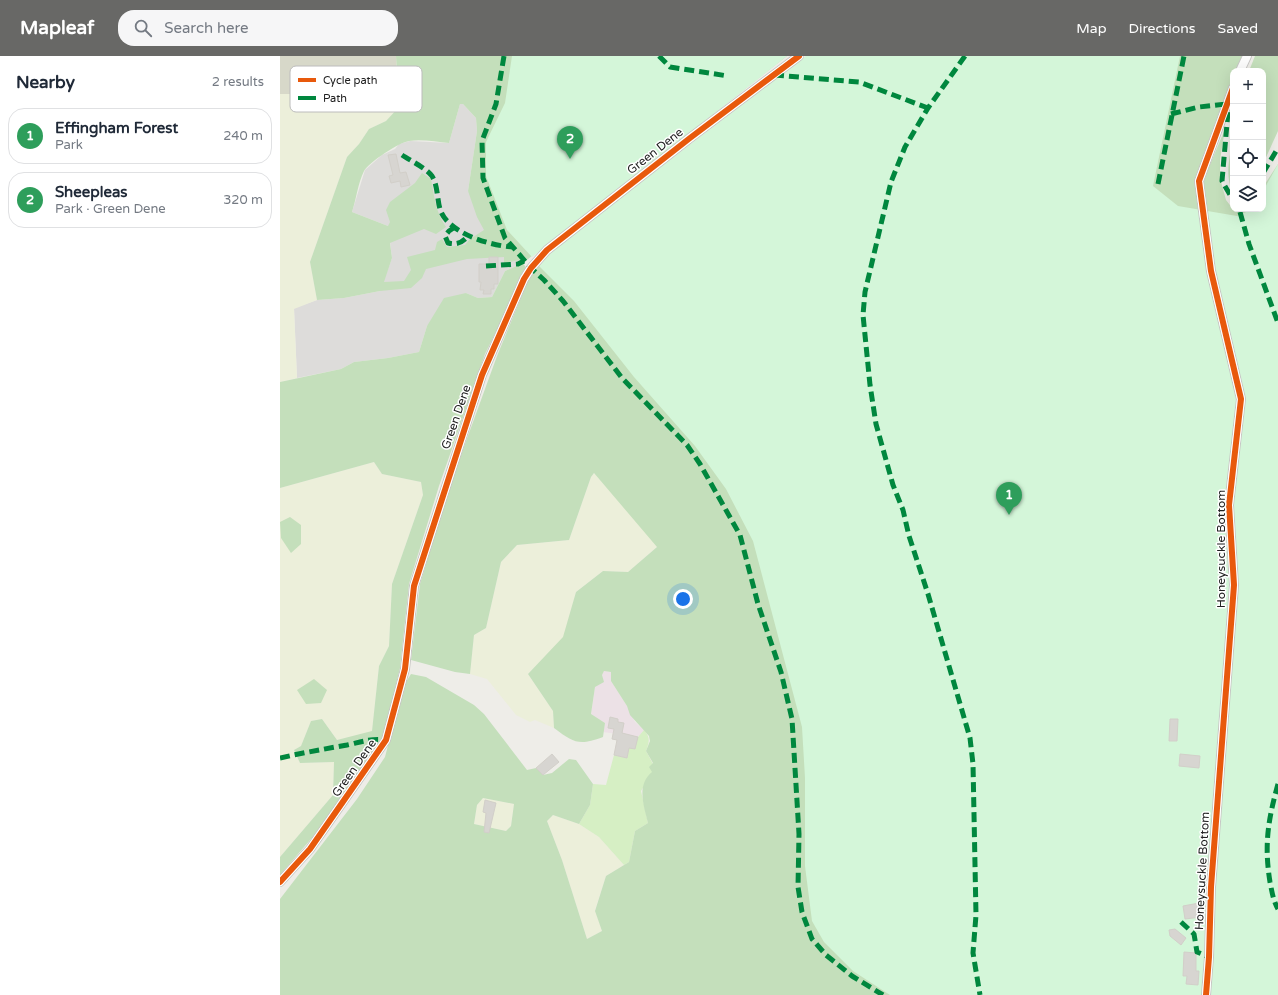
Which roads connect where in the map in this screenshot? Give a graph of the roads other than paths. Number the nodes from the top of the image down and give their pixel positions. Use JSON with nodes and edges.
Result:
{"nodes":[{"id":1,"x":799,"y":56,"type":"edge"},
{"id":2,"x":1247,"y":56,"type":"edge"},
{"id":3,"x":1241,"y":68,"type":"edge"},
{"id":4,"x":1230,"y":96,"type":"edge"},
{"id":5,"x":280,"y":882,"type":"edge"},
{"id":6,"x":1206,"y":995,"type":"edge"}],
"edges":[{"from":1,"to":5,"type":"street","name":"Green Dene"},
{"from":2,"to":3,"type":"street"},
{"from":4,"to":6,"type":"street","name":"Honeysuckle Bottom"}]}
